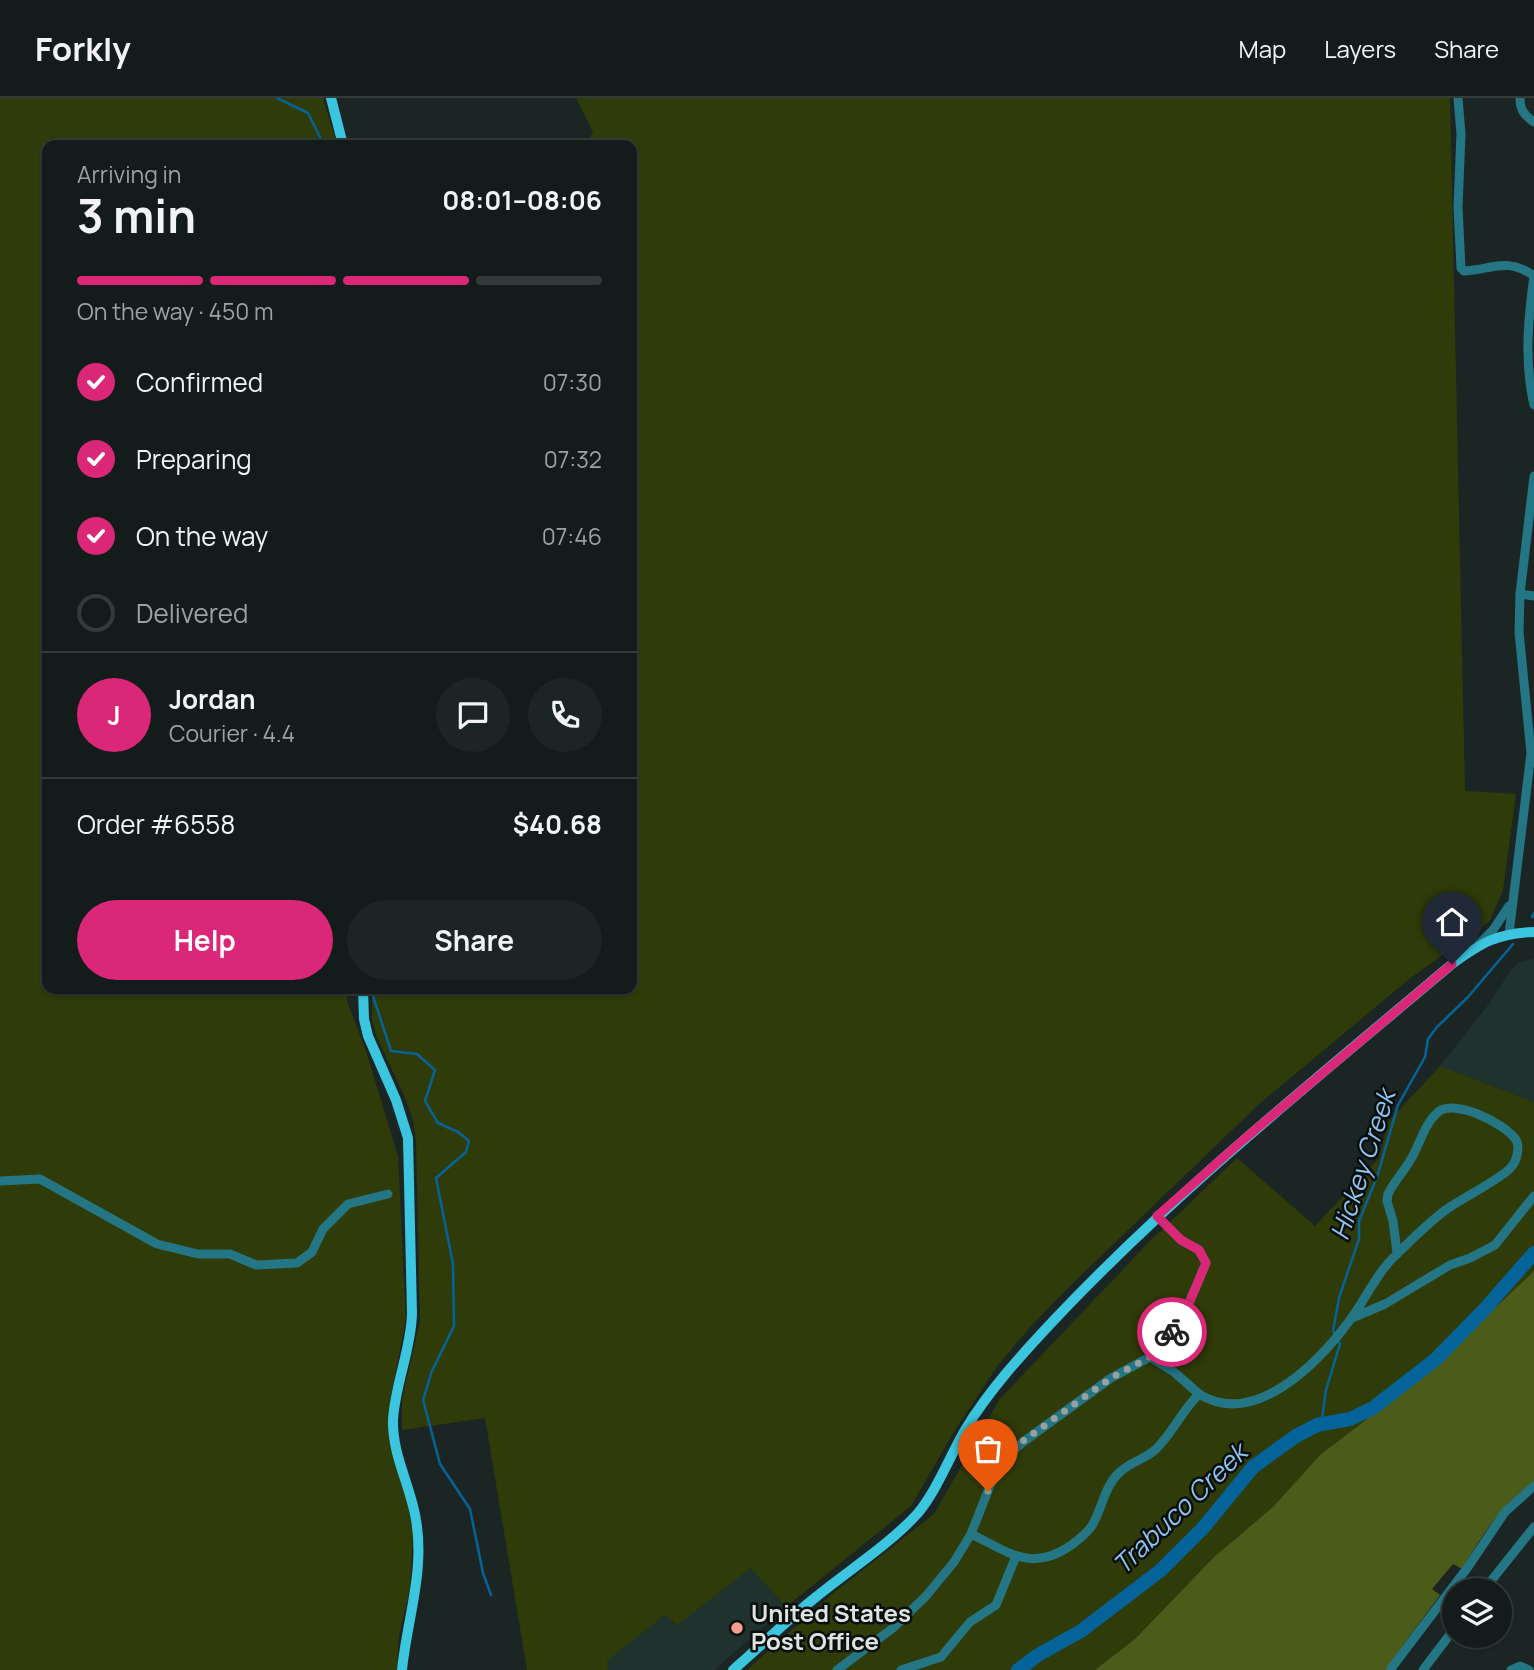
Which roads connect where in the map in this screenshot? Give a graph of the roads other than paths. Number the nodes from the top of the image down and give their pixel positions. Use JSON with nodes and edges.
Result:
{"nodes":[{"id":1,"x":331,"y":98,"type":"edge"},
{"id":2,"x":1458,"y":98,"type":"edge"},
{"id":3,"x":1520,"y":98,"type":"edge"},
{"id":4,"x":1534,"y":121,"type":"edge"},
{"id":5,"x":342,"y":140,"type":"edge"},
{"id":6,"x":1534,"y":276,"type":"edge"},
{"id":7,"x":1531,"y":357,"type":"edge"},
{"id":8,"x":1534,"y":405,"type":"edge"},
{"id":9,"x":1534,"y":476,"type":"edge"},
{"id":10,"x":1520,"y":594,"type":"junction"},
{"id":11,"x":1534,"y":596,"type":"edge"},
{"id":12,"x":1512,"y":901,"type":"junction"},
{"id":13,"x":1534,"y":932,"type":"edge"},
{"id":14,"x":1509,"y":934,"type":"junction"},
{"id":15,"x":1479,"y":944,"type":"junction"},
{"id":16,"x":363,"y":994,"type":"edge"},
{"id":17,"x":0,"y":1181,"type":"edge"},
{"id":18,"x":388,"y":1194,"type":"dead end"},
{"id":19,"x":1534,"y":1196,"type":"edge"},
{"id":20,"x":1157,"y":1216,"type":"junction"},
{"id":21,"x":1397,"y":1253,"type":"junction"},
{"id":22,"x":1351,"y":1319,"type":"junction"},
{"id":23,"x":1150,"y":1357,"type":"junction"},
{"id":24,"x":1199,"y":1394,"type":"junction"},
{"id":25,"x":1534,"y":1486,"type":"edge"},
{"id":26,"x":1534,"y":1527,"type":"edge"},
{"id":27,"x":971,"y":1534,"type":"junction"},
{"id":28,"x":1016,"y":1556,"type":"junction"},
{"id":29,"x":1493,"y":1578,"type":"edge"},
{"id":30,"x":1442,"y":1645,"type":"edge"},
{"id":31,"x":402,"y":1670,"type":"edge"},
{"id":32,"x":733,"y":1670,"type":"edge"},
{"id":33,"x":837,"y":1670,"type":"edge"},
{"id":34,"x":901,"y":1670,"type":"edge"},
{"id":35,"x":1390,"y":1670,"type":"edge"},
{"id":36,"x":1423,"y":1670,"type":"edge"}],
"edges":[{"from":1,"to":5,"type":"main road"},
{"from":2,"to":6,"type":"street"},
{"from":3,"to":4,"type":"street"},
{"from":6,"to":7,"type":"street"},
{"from":7,"to":8,"type":"street"},
{"from":9,"to":10,"type":"street"},
{"from":10,"to":11,"type":"street"},
{"from":10,"to":12,"type":"street"},
{"from":12,"to":14,"type":"street"},
{"from":12,"to":15,"type":"street"},
{"from":13,"to":14,"type":"main road"},
{"from":14,"to":15,"type":"main road"},
{"from":15,"to":20,"type":"main road"},
{"from":16,"to":31,"type":"main road"},
{"from":17,"to":18,"type":"street"},
{"from":19,"to":22,"type":"street"},
{"from":20,"to":23,"type":"street"},
{"from":20,"to":32,"type":"main road"},
{"from":21,"to":21,"type":"street"},
{"from":21,"to":22,"type":"street"},
{"from":22,"to":24,"type":"street"},
{"from":23,"to":24,"type":"street"},
{"from":23,"to":27,"type":"street"},
{"from":24,"to":28,"type":"street"},
{"from":25,"to":35,"type":"street"},
{"from":26,"to":29,"type":"street"},
{"from":27,"to":28,"type":"street"},
{"from":27,"to":33,"type":"street"},
{"from":28,"to":34,"type":"street"},
{"from":30,"to":36,"type":"street"}]}
